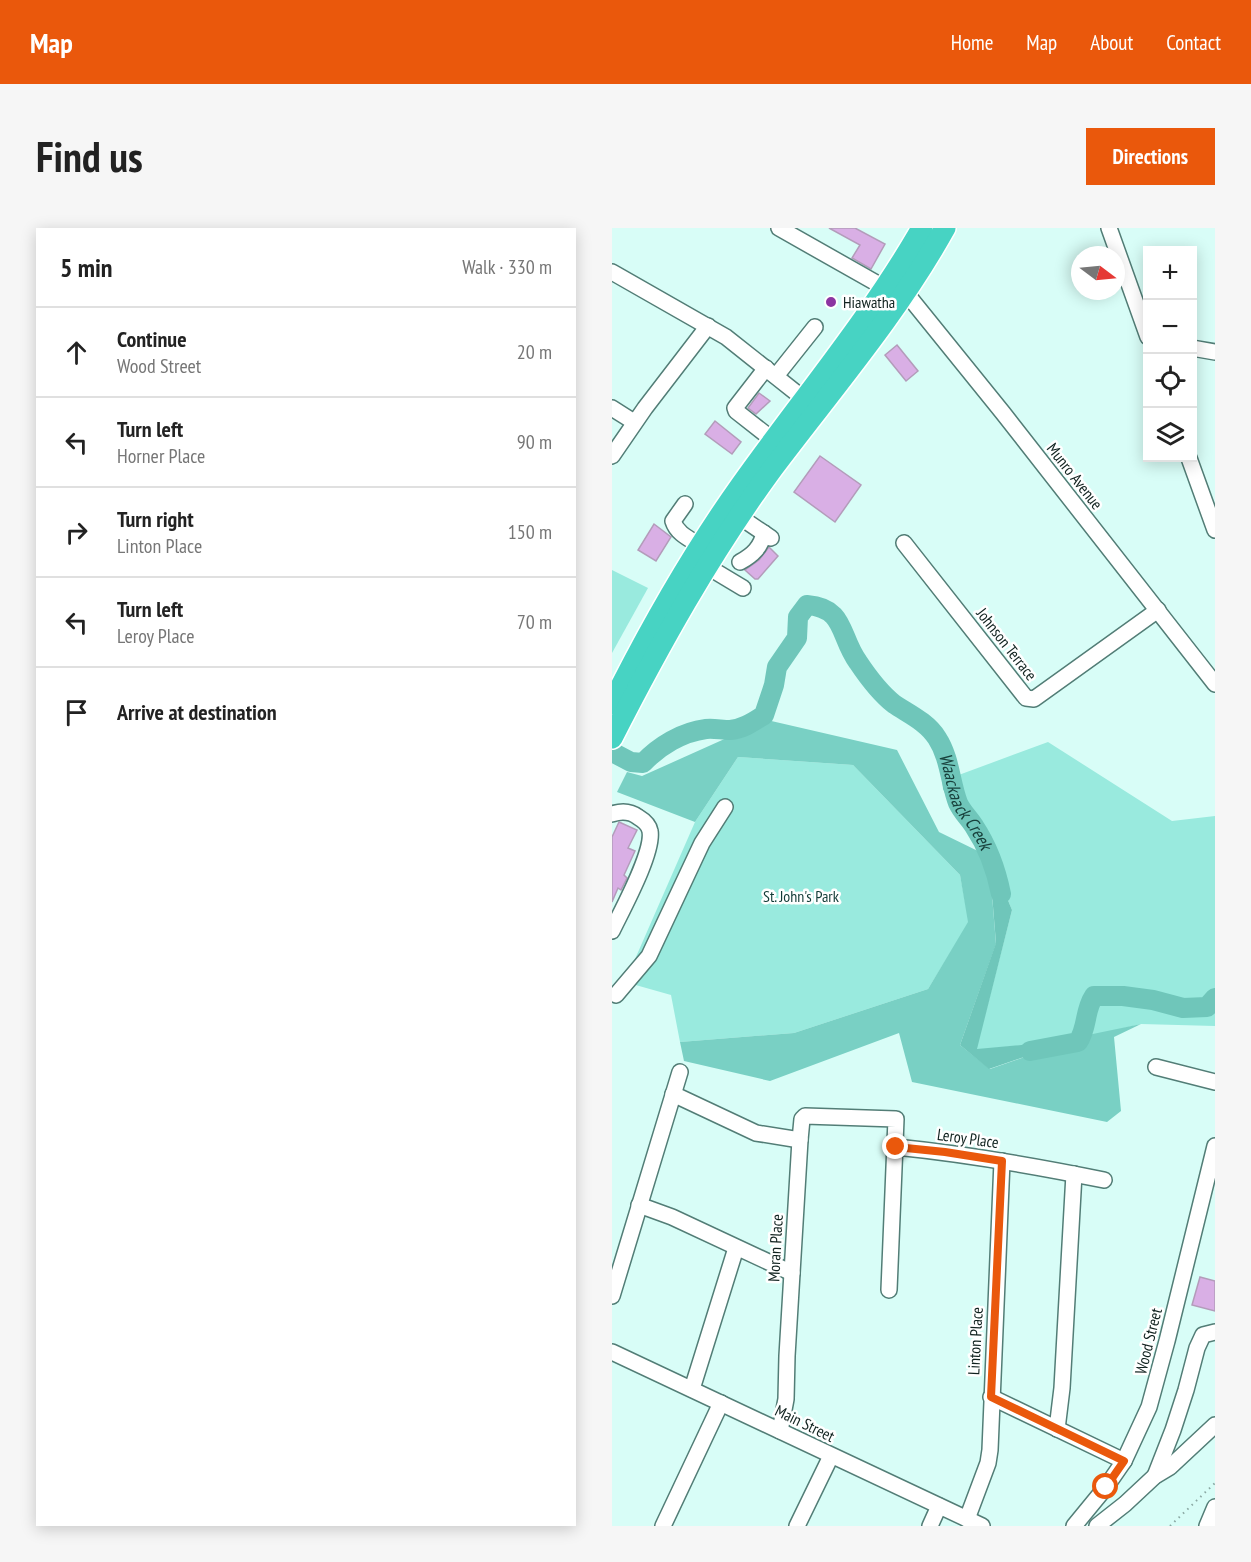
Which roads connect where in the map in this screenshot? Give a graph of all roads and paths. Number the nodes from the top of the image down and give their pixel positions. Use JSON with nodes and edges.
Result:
{"nodes":[{"id":1,"x":779,"y":228,"type":"edge"},
{"id":2,"x":922,"y":228,"type":"edge"},
{"id":3,"x":945,"y":228,"type":"edge"},
{"id":4,"x":960,"y":228,"type":"edge"},
{"id":5,"x":1109,"y":228,"type":"edge"},
{"id":6,"x":933,"y":249,"type":"junction"},
{"id":7,"x":612,"y":272,"type":"edge"},
{"id":8,"x":885,"y":288,"type":"junction"},
{"id":9,"x":906,"y":292,"type":"junction"},
{"id":10,"x":1143,"y":323,"type":"edge"},
{"id":11,"x":708,"y":326,"type":"junction"},
{"id":12,"x":815,"y":327,"type":"dead end"},
{"id":13,"x":1197,"y":349,"type":"edge"},
{"id":14,"x":1215,"y":352,"type":"edge"},
{"id":15,"x":771,"y":372,"type":"junction"},
{"id":16,"x":804,"y":399,"type":"junction"},
{"id":17,"x":612,"y":408,"type":"edge"},
{"id":18,"x":634,"y":422,"type":"junction"},
{"id":19,"x":773,"y":440,"type":"junction"},
{"id":20,"x":612,"y":456,"type":"edge"},
{"id":21,"x":1190,"y":462,"type":"edge"},
{"id":22,"x":685,"y":504,"type":"dead end"},
{"id":23,"x":740,"y":517,"type":"junction"},
{"id":24,"x":1215,"y":530,"type":"edge"},
{"id":25,"x":904,"y":543,"type":"dead end"},
{"id":26,"x":701,"y":546,"type":"junction"},
{"id":27,"x":708,"y":567,"type":"junction"},
{"id":28,"x":728,"y":579,"type":"junction"},
{"id":29,"x":743,"y":588,"type":"dead end"},
{"id":30,"x":1158,"y":610,"type":"junction"},
{"id":31,"x":1215,"y":684,"type":"edge"},
{"id":32,"x":612,"y":704,"type":"edge"},
{"id":33,"x":612,"y":738,"type":"edge"},
{"id":34,"x":725,"y":807,"type":"dead end"},
{"id":35,"x":612,"y":814,"type":"edge"},
{"id":36,"x":612,"y":931,"type":"edge"},
{"id":37,"x":613,"y":996,"type":"edge"},
{"id":38,"x":1156,"y":1067,"type":"dead end"},
{"id":39,"x":680,"y":1072,"type":"dead end"},
{"id":40,"x":1215,"y":1082,"type":"edge"},
{"id":41,"x":673,"y":1094,"type":"junction"},
{"id":42,"x":800,"y":1140,"type":"junction"},
{"id":43,"x":1215,"y":1146,"type":"edge"},
{"id":44,"x":896,"y":1147,"type":"junction"},
{"id":45,"x":1002,"y":1161,"type":"junction"},
{"id":46,"x":1074,"y":1174,"type":"junction"},
{"id":47,"x":1104,"y":1180,"type":"dead end"},
{"id":48,"x":1209,"y":1199,"type":"edge"},
{"id":49,"x":639,"y":1205,"type":"junction"},
{"id":50,"x":736,"y":1248,"type":"junction"},
{"id":51,"x":792,"y":1273,"type":"junction"},
{"id":52,"x":888,"y":1290,"type":"dead end"},
{"id":53,"x":612,"y":1296,"type":"edge"},
{"id":54,"x":1215,"y":1332,"type":"edge"},
{"id":55,"x":612,"y":1352,"type":"edge"},
{"id":56,"x":692,"y":1389,"type":"junction"},
{"id":57,"x":991,"y":1397,"type":"junction"},
{"id":58,"x":721,"y":1403,"type":"junction"},
{"id":59,"x":1215,"y":1425,"type":"edge"},
{"id":60,"x":1057,"y":1429,"type":"junction"},
{"id":61,"x":780,"y":1431,"type":"junction"},
{"id":62,"x":831,"y":1456,"type":"junction"},
{"id":63,"x":1124,"y":1461,"type":"junction"},
{"id":64,"x":1155,"y":1476,"type":"junction"},
{"id":65,"x":1215,"y":1483,"type":"edge"},
{"id":66,"x":1096,"y":1500,"type":"junction"},
{"id":67,"x":939,"y":1506,"type":"junction"},
{"id":68,"x":1215,"y":1507,"type":"edge"},
{"id":69,"x":1111,"y":1515,"type":"junction"},
{"id":70,"x":967,"y":1519,"type":"junction"},
{"id":71,"x":663,"y":1526,"type":"edge"},
{"id":72,"x":797,"y":1526,"type":"edge"},
{"id":73,"x":930,"y":1526,"type":"edge"},
{"id":74,"x":982,"y":1526,"type":"edge"},
{"id":75,"x":1074,"y":1526,"type":"edge"},
{"id":76,"x":1097,"y":1526,"type":"edge"},
{"id":77,"x":1170,"y":1526,"type":"edge"},
{"id":78,"x":1207,"y":1526,"type":"edge"}],
"edges":[{"from":1,"to":8,"type":"street"},
{"from":2,"to":8,"type":"highway"},
{"from":3,"to":6,"type":"highway"},
{"from":4,"to":6,"type":"highway"},
{"from":5,"to":10,"type":"street"},
{"from":6,"to":9,"type":"highway"},
{"from":7,"to":11,"type":"street"},
{"from":8,"to":16,"type":"highway"},
{"from":9,"to":23,"type":"highway"},
{"from":9,"to":30,"type":"street","name":"Munro Avenue"},
{"from":11,"to":15,"type":"street"},
{"from":11,"to":18,"type":"street"},
{"from":12,"to":15,"type":"street"},
{"from":13,"to":14,"type":"street"},
{"from":15,"to":16,"type":"street"},
{"from":15,"to":19,"type":"street"},
{"from":16,"to":19,"type":"highway"},
{"from":17,"to":18,"type":"street"},
{"from":18,"to":20,"type":"street"},
{"from":19,"to":26,"type":"highway"},
{"from":21,"to":24,"type":"street"},
{"from":22,"to":26,"type":"street"},
{"from":23,"to":27,"type":"highway"},
{"from":23,"to":28,"type":"street"},
{"from":25,"to":30,"type":"street","name":"Johnson Terrace"},
{"from":26,"to":32,"type":"highway"},
{"from":27,"to":28,"type":"street"},
{"from":27,"to":33,"type":"highway"},
{"from":28,"to":29,"type":"street"},
{"from":30,"to":31,"type":"street","name":"Munro Avenue"},
{"from":34,"to":37,"type":"street"},
{"from":35,"to":36,"type":"street"},
{"from":38,"to":40,"type":"street"},
{"from":39,"to":41,"type":"street"},
{"from":41,"to":42,"type":"street"},
{"from":41,"to":49,"type":"street"},
{"from":42,"to":44,"type":"street","name":"Moran Place"},
{"from":42,"to":51,"type":"street","name":"Moran Place"},
{"from":43,"to":48,"type":"street","name":"Wood Street"},
{"from":44,"to":45,"type":"street","name":"Leroy Place"},
{"from":44,"to":52,"type":"street"},
{"from":45,"to":46,"type":"street","name":"Leroy Place"},
{"from":45,"to":57,"type":"street","name":"Linton Place"},
{"from":46,"to":47,"type":"street","name":"Leroy Place"},
{"from":46,"to":60,"type":"street"},
{"from":48,"to":63,"type":"street","name":"Wood Street"},
{"from":49,"to":50,"type":"street"},
{"from":49,"to":53,"type":"street"},
{"from":50,"to":51,"type":"street"},
{"from":50,"to":56,"type":"street"},
{"from":51,"to":61,"type":"street","name":"Moran Place"},
{"from":54,"to":64,"type":"street"},
{"from":55,"to":56,"type":"street","name":"Main Street"},
{"from":56,"to":58,"type":"street","name":"Main Street"},
{"from":57,"to":60,"type":"street"},
{"from":57,"to":70,"type":"street","name":"Linton Place"},
{"from":58,"to":61,"type":"street","name":"Main Street"},
{"from":58,"to":71,"type":"street"},
{"from":59,"to":64,"type":"street"},
{"from":60,"to":63,"type":"street"},
{"from":61,"to":62,"type":"street","name":"Main Street"},
{"from":62,"to":67,"type":"street","name":"Main Street"},
{"from":62,"to":72,"type":"street"},
{"from":63,"to":66,"type":"street","name":"Wood Street"},
{"from":64,"to":69,"type":"street"},
{"from":65,"to":77,"type":"path"},
{"from":66,"to":69,"type":"street"},
{"from":66,"to":75,"type":"street","name":"Wood Street"},
{"from":67,"to":70,"type":"street","name":"Main Street"},
{"from":67,"to":73,"type":"street"},
{"from":68,"to":78,"type":"street"},
{"from":69,"to":76,"type":"street"},
{"from":70,"to":74,"type":"street","name":"Main Street"}]}
